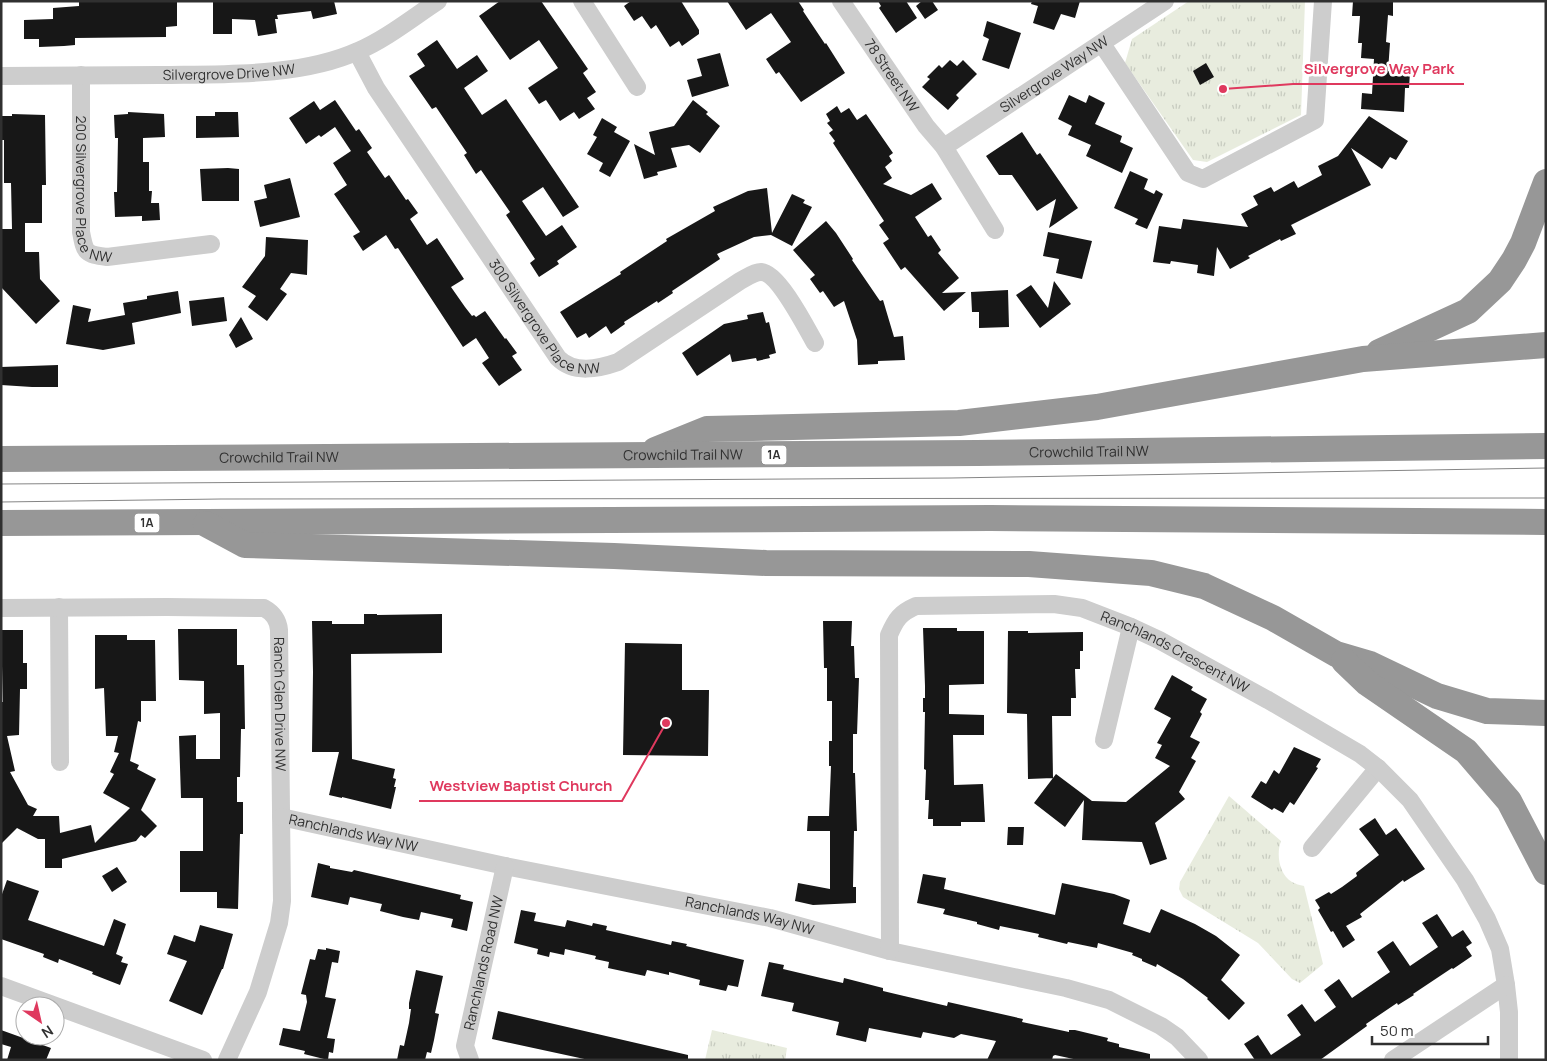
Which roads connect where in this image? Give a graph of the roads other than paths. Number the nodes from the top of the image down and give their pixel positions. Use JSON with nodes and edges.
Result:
{"nodes":[{"id":1,"x":438,"y":1,"type":"edge"},
{"id":2,"x":582,"y":1,"type":"edge"},
{"id":3,"x":841,"y":1,"type":"edge"},
{"id":4,"x":1165,"y":1,"type":"edge"},
{"id":5,"x":1322,"y":1,"type":"edge"},
{"id":6,"x":1102,"y":44,"type":"junction"},
{"id":7,"x":357,"y":52,"type":"junction"},
{"id":8,"x":81,"y":75,"type":"junction"},
{"id":9,"x":1,"y":76,"type":"edge"},
{"id":10,"x":637,"y":87,"type":"dead end"},
{"id":11,"x":944,"y":147,"type":"junction"},
{"id":12,"x":1546,"y":182,"type":"edge"},
{"id":13,"x":995,"y":230,"type":"dead end"},
{"id":14,"x":211,"y":244,"type":"dead end"},
{"id":15,"x":815,"y":343,"type":"dead end"},
{"id":16,"x":1546,"y":345,"type":"edge"},
{"id":17,"x":1363,"y":359,"type":"junction"},
{"id":18,"x":1546,"y":446,"type":"edge"},
{"id":19,"x":640,"y":455,"type":"junction"},
{"id":20,"x":1,"y":459,"type":"edge"},
{"id":21,"x":203,"y":522,"type":"junction"},
{"id":22,"x":1546,"y":522,"type":"edge"},
{"id":23,"x":1,"y":523,"type":"edge"},
{"id":24,"x":59,"y":607,"type":"junction"},
{"id":25,"x":1,"y":608,"type":"edge"},
{"id":26,"x":1131,"y":627,"type":"junction"},
{"id":27,"x":1336,"y":654,"type":"junction"},
{"id":28,"x":1546,"y":713,"type":"edge"},
{"id":29,"x":1104,"y":740,"type":"dead end"},
{"id":30,"x":60,"y":762,"type":"dead end"},
{"id":31,"x":1378,"y":768,"type":"junction"},
{"id":32,"x":281,"y":817,"type":"junction"},
{"id":33,"x":1312,"y":848,"type":"dead end"},
{"id":34,"x":505,"y":866,"type":"junction"},
{"id":35,"x":1546,"y":872,"type":"edge"},
{"id":36,"x":890,"y":952,"type":"junction"},
{"id":37,"x":1506,"y":985,"type":"junction"},
{"id":38,"x":1,"y":986,"type":"edge"},
{"id":39,"x":203,"y":1060,"type":"edge"},
{"id":40,"x":227,"y":1060,"type":"edge"},
{"id":41,"x":470,"y":1060,"type":"edge"},
{"id":42,"x":1199,"y":1060,"type":"edge"},
{"id":43,"x":1393,"y":1060,"type":"edge"},
{"id":44,"x":1509,"y":1060,"type":"edge"}],
"edges":[{"from":1,"to":7,"type":"street","name":"Silvergrove Drive NW"},
{"from":2,"to":10,"type":"street"},
{"from":3,"to":11,"type":"street","name":"78 Street NW"},
{"from":4,"to":6,"type":"street","name":"Silvergrove Way NW"},
{"from":5,"to":6,"type":"street"},
{"from":6,"to":11,"type":"street","name":"Silvergrove Way NW"},
{"from":7,"to":8,"type":"street","name":"Silvergrove Drive NW"},
{"from":7,"to":15,"type":"street","name":"300 Silvergrove Place NW"},
{"from":8,"to":9,"type":"street","name":"Silvergrove Drive NW"},
{"from":8,"to":14,"type":"street","name":"200 Silvergrove Place NW"},
{"from":11,"to":13,"type":"street","name":"78 Street NW"},
{"from":12,"to":17,"type":"highway"},
{"from":16,"to":17,"type":"highway"},
{"from":17,"to":19,"type":"highway"},
{"from":18,"to":19,"type":"highway","name":"Crowchild Trail NW","number":"1A"},
{"from":19,"to":20,"type":"highway","name":"Crowchild Trail NW","number":"1A"},
{"from":21,"to":22,"type":"highway","number":"1A"},
{"from":21,"to":23,"type":"highway","number":"1A"},
{"from":21,"to":27,"type":"highway"},
{"from":24,"to":25,"type":"street","name":"Ranch Glen Drive NW"},
{"from":24,"to":30,"type":"street"},
{"from":24,"to":32,"type":"street","name":"Ranch Glen Drive NW"},
{"from":26,"to":29,"type":"street"},
{"from":26,"to":31,"type":"street","name":"Ranchlands Crescent NW"},
{"from":26,"to":36,"type":"street","name":"Ranchlands Crescent NW"},
{"from":27,"to":28,"type":"highway"},
{"from":27,"to":35,"type":"highway"},
{"from":31,"to":33,"type":"street"},
{"from":31,"to":37,"type":"street","name":"Ranchlands Crescent NW"},
{"from":32,"to":34,"type":"street","name":"Ranchlands Way NW"},
{"from":32,"to":40,"type":"street","name":"Ranch Glen Drive NW"},
{"from":34,"to":36,"type":"street","name":"Ranchlands Way NW"},
{"from":34,"to":41,"type":"street","name":"Ranchlands Road NW"},
{"from":36,"to":42,"type":"street","name":"Ranchlands Way NW"},
{"from":37,"to":43,"type":"street"},
{"from":37,"to":44,"type":"street","name":"Ranchlands Crescent NW"},
{"from":38,"to":39,"type":"street"}]}
